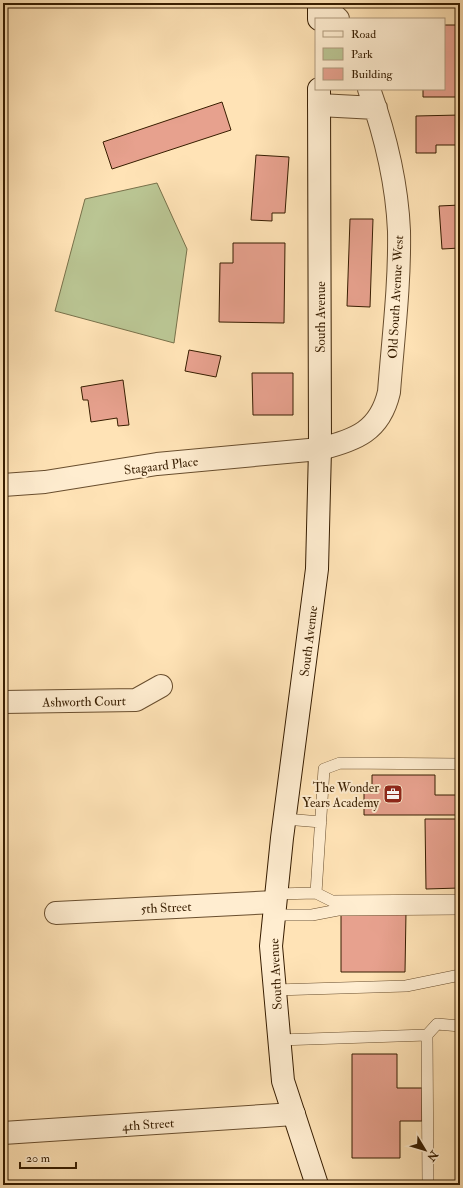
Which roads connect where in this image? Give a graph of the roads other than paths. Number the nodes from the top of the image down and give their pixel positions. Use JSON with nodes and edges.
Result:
{"nodes":[{"id":1,"x":320,"y":3,"type":"edge"},
{"id":2,"x":319,"y":18,"type":"edge"},
{"id":3,"x":337,"y":18,"type":"edge"},
{"id":4,"x":319,"y":97,"type":"edge"},
{"id":5,"x":372,"y":98,"type":"edge"},
{"id":6,"x":320,"y":449,"type":"junction"},
{"id":7,"x":3,"y":485,"type":"edge"},
{"id":8,"x":161,"y":686,"type":"dead end"},
{"id":9,"x":3,"y":702,"type":"edge"},
{"id":10,"x":460,"y":764,"type":"edge"},
{"id":11,"x":285,"y":819,"type":"junction"},
{"id":12,"x":321,"y":822,"type":"junction"},
{"id":13,"x":316,"y":893,"type":"junction"},
{"id":14,"x":460,"y":900,"type":"edge"},
{"id":15,"x":275,"y":904,"type":"junction"},
{"id":16,"x":460,"y":909,"type":"edge"},
{"id":17,"x":56,"y":913,"type":"dead end"},
{"id":18,"x":460,"y":975,"type":"edge"},
{"id":19,"x":275,"y":990,"type":"junction"},
{"id":20,"x":460,"y":1026,"type":"edge"},
{"id":21,"x":427,"y":1035,"type":"junction"},
{"id":22,"x":279,"y":1040,"type":"junction"},
{"id":23,"x":294,"y":1114,"type":"junction"},
{"id":24,"x":3,"y":1133,"type":"edge"},
{"id":25,"x":317,"y":1185,"type":"edge"},
{"id":26,"x":428,"y":1185,"type":"edge"}],
"edges":[{"from":1,"to":2,"type":"street"},
{"from":1,"to":3,"type":"street"},
{"from":4,"to":5,"type":"street","name":"Old South Avenue West"},
{"from":4,"to":6,"type":"street","name":"South Avenue"},
{"from":5,"to":6,"type":"street","name":"Old South Avenue West"},
{"from":6,"to":7,"type":"street","name":"Stagaard Place"},
{"from":6,"to":11,"type":"street","name":"South Avenue"},
{"from":8,"to":9,"type":"street","name":"Ashworth Court"},
{"from":10,"to":12,"type":"lane"},
{"from":11,"to":12,"type":"lane"},
{"from":11,"to":15,"type":"street","name":"South Avenue"},
{"from":12,"to":13,"type":"lane"},
{"from":13,"to":14,"type":"lane"},
{"from":13,"to":15,"type":"lane"},
{"from":15,"to":16,"type":"lane"},
{"from":15,"to":17,"type":"street","name":"5th Street"},
{"from":15,"to":19,"type":"street","name":"South Avenue"},
{"from":18,"to":19,"type":"lane"},
{"from":19,"to":22,"type":"street","name":"South Avenue"},
{"from":20,"to":21,"type":"lane"},
{"from":21,"to":22,"type":"lane"},
{"from":21,"to":26,"type":"lane"},
{"from":22,"to":23,"type":"street","name":"South Avenue"},
{"from":23,"to":24,"type":"street","name":"4th Street"},
{"from":23,"to":25,"type":"street","name":"South Avenue"}]}
